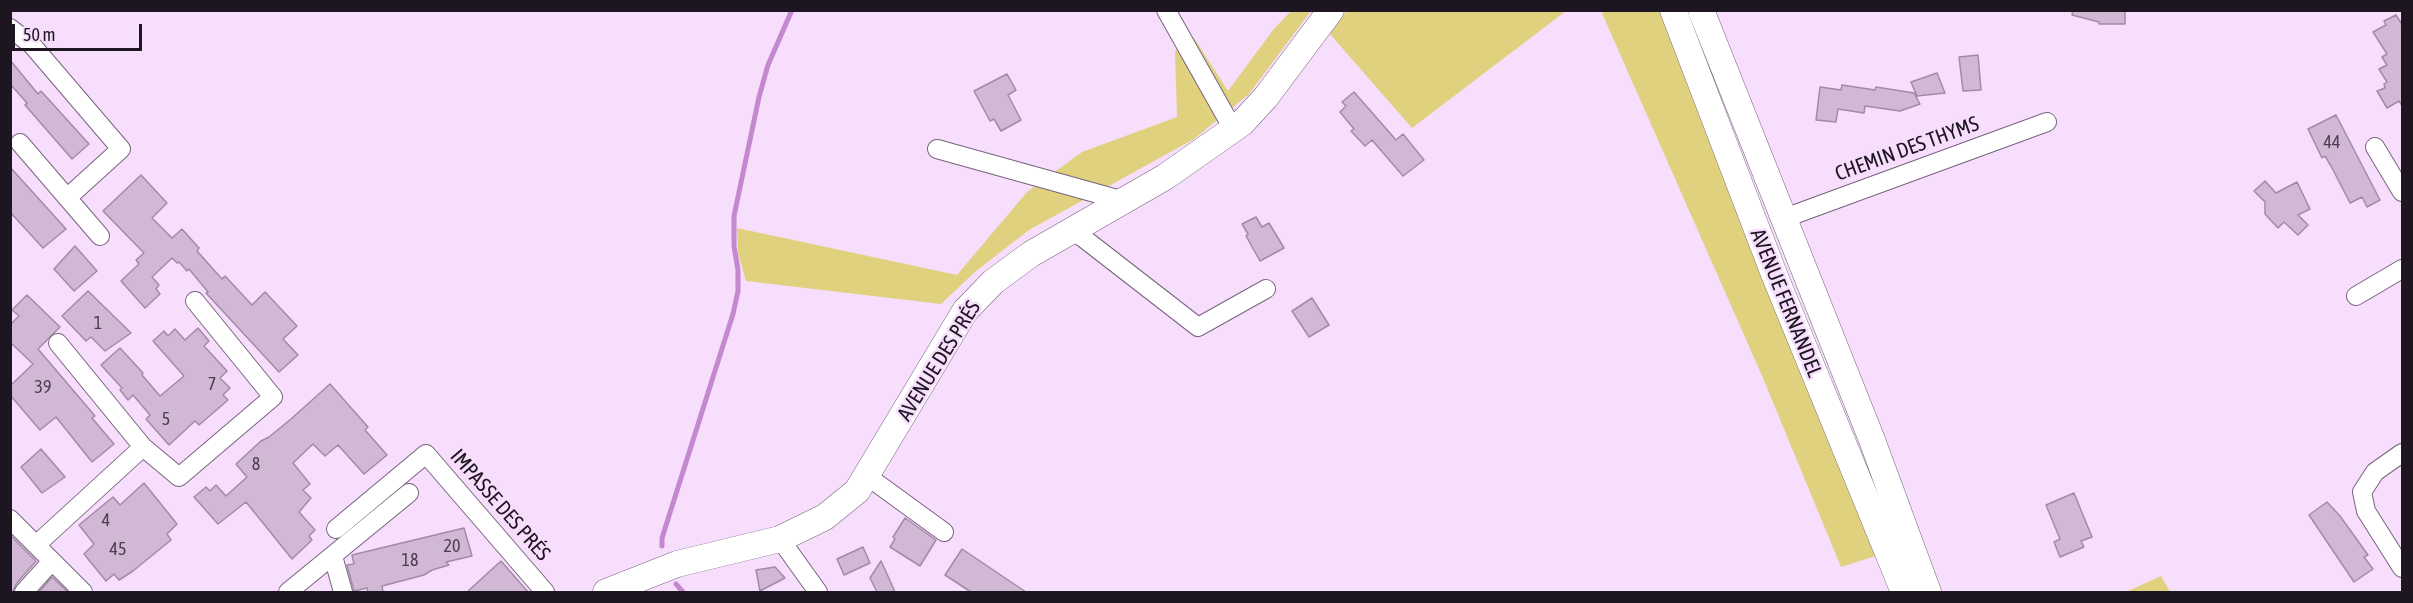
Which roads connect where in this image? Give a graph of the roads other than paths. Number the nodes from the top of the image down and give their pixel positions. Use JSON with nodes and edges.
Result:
{"nodes":[{"id":1,"x":1166,"y":10,"type":"edge"},
{"id":2,"x":1331,"y":10,"type":"edge"},
{"id":3,"x":1673,"y":10,"type":"edge"},
{"id":4,"x":1701,"y":10,"type":"edge"},
{"id":5,"x":10,"y":28,"type":"edge"},
{"id":6,"x":2048,"y":123,"type":"dead end"},
{"id":7,"x":1233,"y":129,"type":"junction"},
{"id":8,"x":20,"y":143,"type":"dead end"},
{"id":9,"x":2375,"y":147,"type":"dead end"},
{"id":10,"x":937,"y":149,"type":"dead end"},
{"id":11,"x":2403,"y":192,"type":"edge"},
{"id":12,"x":67,"y":198,"type":"junction"},
{"id":13,"x":1124,"y":201,"type":"junction"},
{"id":14,"x":1782,"y":219,"type":"junction"},
{"id":15,"x":1071,"y":231,"type":"junction"},
{"id":16,"x":100,"y":236,"type":"dead end"},
{"id":17,"x":2403,"y":269,"type":"edge"},
{"id":18,"x":1266,"y":289,"type":"dead end"},
{"id":19,"x":2356,"y":296,"type":"dead end"},
{"id":20,"x":195,"y":302,"type":"dead end"},
{"id":21,"x":58,"y":343,"type":"dead end"},
{"id":22,"x":143,"y":447,"type":"junction"},
{"id":23,"x":2403,"y":453,"type":"edge"},
{"id":24,"x":867,"y":476,"type":"junction"},
{"id":25,"x":409,"y":493,"type":"dead end"},
{"id":26,"x":10,"y":519,"type":"edge"},
{"id":27,"x":336,"y":529,"type":"dead end"},
{"id":28,"x":944,"y":532,"type":"dead end"},
{"id":29,"x":780,"y":539,"type":"junction"},
{"id":30,"x":36,"y":545,"type":"junction"},
{"id":31,"x":333,"y":556,"type":"junction"},
{"id":32,"x":52,"y":561,"type":"junction"},
{"id":33,"x":2403,"y":568,"type":"edge"},
{"id":34,"x":24,"y":592,"type":"edge"},
{"id":35,"x":83,"y":592,"type":"edge"},
{"id":36,"x":288,"y":592,"type":"edge"},
{"id":37,"x":343,"y":592,"type":"edge"},
{"id":38,"x":545,"y":592,"type":"edge"},
{"id":39,"x":606,"y":592,"type":"edge"},
{"id":40,"x":818,"y":592,"type":"edge"},
{"id":41,"x":1904,"y":592,"type":"edge"},
{"id":42,"x":1928,"y":592,"type":"edge"}],
"edges":[{"from":1,"to":7,"type":"street"},
{"from":2,"to":7,"type":"main road","name":"AVENUE DES PRÉS"},
{"from":3,"to":41,"type":"main road","name":"AVENUE FERNANDEL"},
{"from":4,"to":14,"type":"main road","name":"AVENUE FERNANDEL"},
{"from":5,"to":12,"type":"street"},
{"from":6,"to":14,"type":"street","name":"CHEMIN DES THYMS"},
{"from":7,"to":13,"type":"main road","name":"AVENUE DES PRÉS"},
{"from":8,"to":12,"type":"street"},
{"from":9,"to":11,"type":"street"},
{"from":10,"to":13,"type":"street"},
{"from":12,"to":16,"type":"street"},
{"from":13,"to":15,"type":"main road","name":"AVENUE DES PRÉS"},
{"from":14,"to":42,"type":"main road","name":"AVENUE FERNANDEL"},
{"from":15,"to":18,"type":"street"},
{"from":15,"to":24,"type":"main road","name":"AVENUE DES PRÉS"},
{"from":17,"to":19,"type":"street"},
{"from":20,"to":22,"type":"street"},
{"from":21,"to":22,"type":"street"},
{"from":22,"to":30,"type":"street"},
{"from":23,"to":33,"type":"street"},
{"from":24,"to":28,"type":"street"},
{"from":24,"to":29,"type":"main road","name":"AVENUE DES PRÉS"},
{"from":25,"to":31,"type":"street"},
{"from":26,"to":30,"type":"street"},
{"from":27,"to":38,"type":"street","name":"IMPASSE DES PRÉS"},
{"from":29,"to":39,"type":"main road","name":"AVENUE DES PRÉS"},
{"from":29,"to":40,"type":"street"},
{"from":30,"to":32,"type":"street"},
{"from":31,"to":36,"type":"street"},
{"from":31,"to":37,"type":"street"},
{"from":32,"to":34,"type":"street"},
{"from":32,"to":35,"type":"street"}]}
